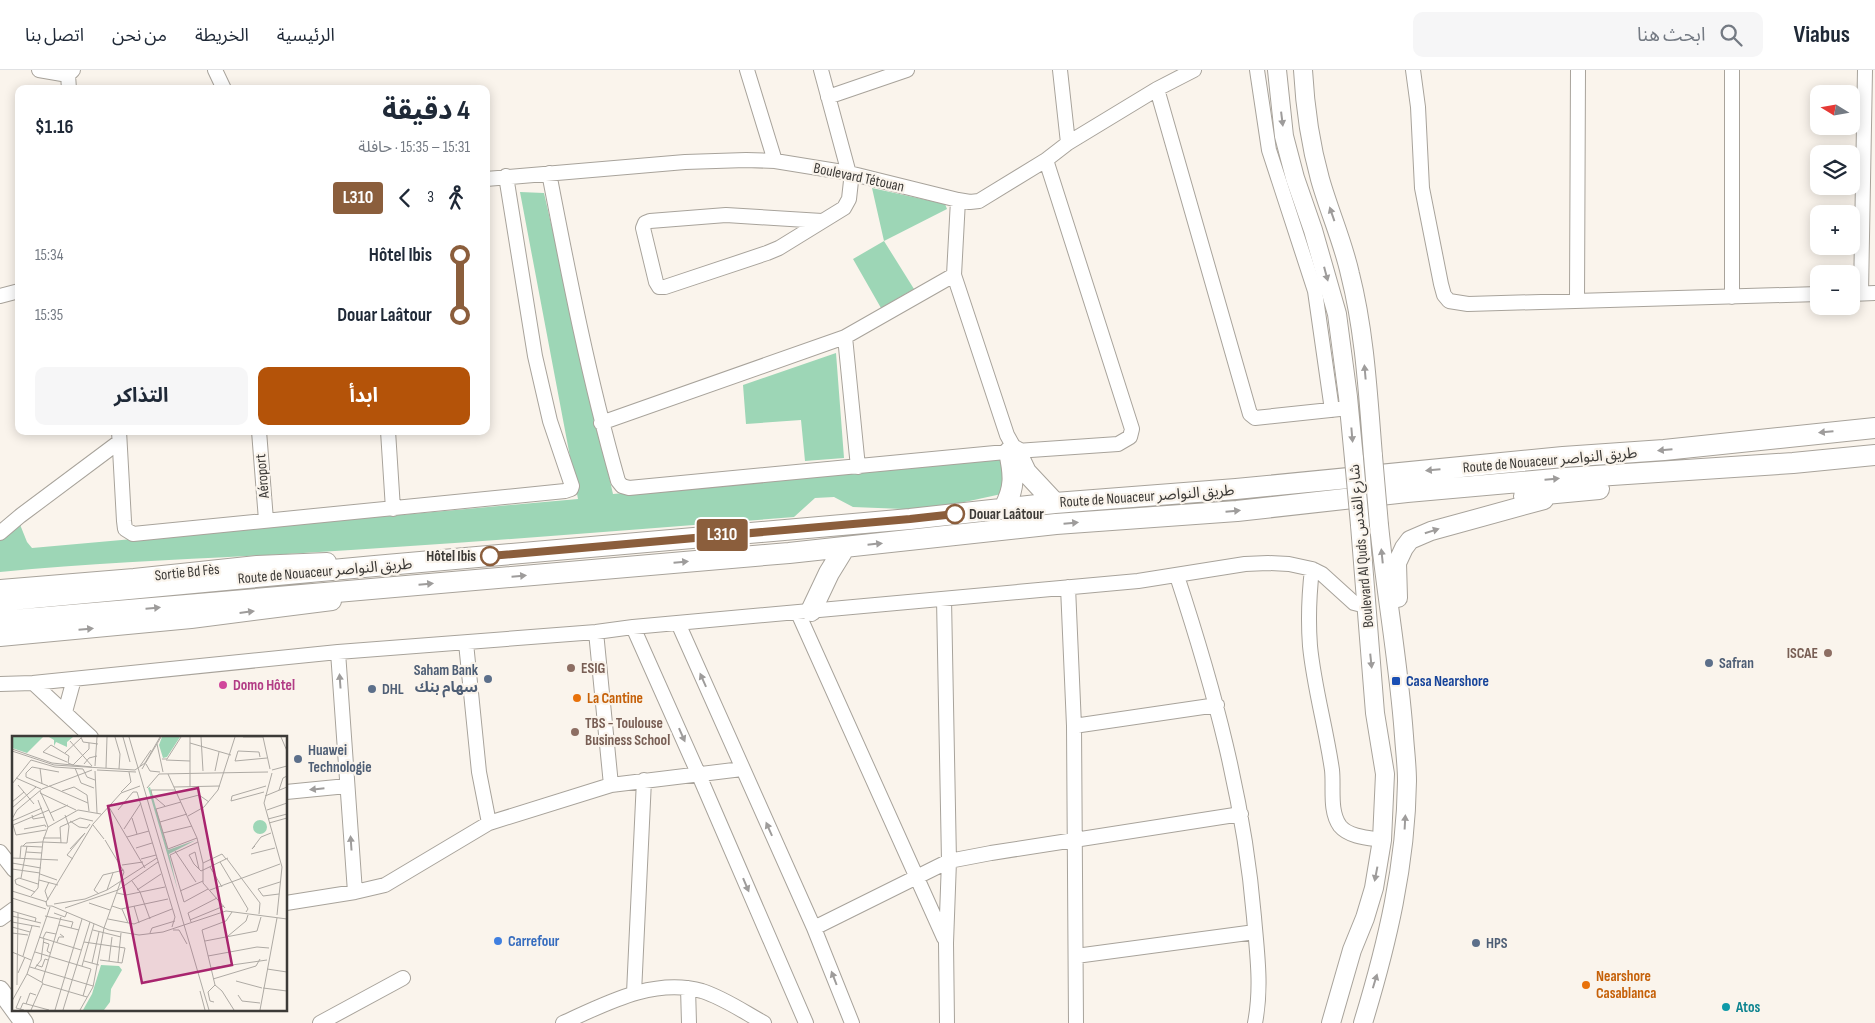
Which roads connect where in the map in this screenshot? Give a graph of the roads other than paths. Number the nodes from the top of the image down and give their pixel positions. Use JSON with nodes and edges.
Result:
{"nodes":[{"id":1,"x":39,"y":70,"type":"edge"},
{"id":2,"x":215,"y":70,"type":"edge"},
{"id":3,"x":747,"y":70,"type":"edge"},
{"id":4,"x":820,"y":70,"type":"edge"},
{"id":5,"x":907,"y":70,"type":"edge"},
{"id":6,"x":1060,"y":70,"type":"edge"},
{"id":7,"x":1194,"y":70,"type":"edge"},
{"id":8,"x":1257,"y":70,"type":"edge"},
{"id":9,"x":1277,"y":70,"type":"edge"},
{"id":10,"x":1303,"y":70,"type":"edge"},
{"id":11,"x":1413,"y":70,"type":"edge"},
{"id":12,"x":1578,"y":70,"type":"edge"},
{"id":13,"x":1732,"y":70,"type":"edge"},
{"id":14,"x":1865,"y":70,"type":"edge"},
{"id":15,"x":70,"y":78,"type":"edge"},
{"id":16,"x":222,"y":85,"type":"edge"},
{"id":17,"x":1157,"y":89,"type":"junction"},
{"id":18,"x":828,"y":97,"type":"junction"},
{"id":19,"x":1068,"y":143,"type":"junction"},
{"id":20,"x":1046,"y":160,"type":"junction"},
{"id":21,"x":775,"y":161,"type":"junction"},
{"id":22,"x":549,"y":173,"type":"junction"},
{"id":23,"x":849,"y":173,"type":"junction"},
{"id":24,"x":506,"y":176,"type":"junction"},
{"id":25,"x":490,"y":178,"type":"edge"},
{"id":26,"x":958,"y":200,"type":"junction"},
{"id":27,"x":822,"y":221,"type":"junction"},
{"id":28,"x":954,"y":275,"type":"junction"},
{"id":29,"x":15,"y":292,"type":"edge"},
{"id":30,"x":1862,"y":293,"type":"edge"},
{"id":31,"x":1810,"y":294,"type":"edge"},
{"id":32,"x":0,"y":296,"type":"edge"},
{"id":33,"x":1732,"y":296,"type":"junction"},
{"id":34,"x":1577,"y":300,"type":"junction"},
{"id":35,"x":845,"y":337,"type":"junction"},
{"id":36,"x":1341,"y":409,"type":"junction"},
{"id":37,"x":602,"y":423,"type":"junction"},
{"id":38,"x":1875,"y":428,"type":"edge"},
{"id":39,"x":258,"y":435,"type":"edge"},
{"id":40,"x":388,"y":435,"type":"edge"},
{"id":41,"x":119,"y":436,"type":"edge"},
{"id":42,"x":1011,"y":446,"type":"junction"},
{"id":43,"x":1875,"y":456,"type":"edge"},
{"id":44,"x":858,"y":467,"type":"junction"},
{"id":45,"x":1875,"y":467,"type":"edge"},
{"id":46,"x":1407,"y":492,"type":"junction"},
{"id":47,"x":1564,"y":493,"type":"junction"},
{"id":48,"x":1055,"y":503,"type":"junction"},
{"id":49,"x":1004,"y":508,"type":"junction"},
{"id":50,"x":393,"y":509,"type":"junction"},
{"id":51,"x":266,"y":520,"type":"junction"},
{"id":52,"x":0,"y":534,"type":"edge"},
{"id":53,"x":845,"y":547,"type":"junction"},
{"id":54,"x":809,"y":550,"type":"junction"},
{"id":55,"x":375,"y":566,"type":"junction"},
{"id":56,"x":1312,"y":569,"type":"junction"},
{"id":57,"x":1177,"y":576,"type":"junction"},
{"id":58,"x":1068,"y":587,"type":"junction"},
{"id":59,"x":382,"y":588,"type":"junction"},
{"id":60,"x":0,"y":589,"type":"edge"},
{"id":61,"x":944,"y":598,"type":"junction"},
{"id":62,"x":0,"y":602,"type":"edge"},
{"id":63,"x":1366,"y":606,"type":"junction"},
{"id":64,"x":804,"y":616,"type":"junction"},
{"id":65,"x":0,"y":621,"type":"edge"},
{"id":66,"x":678,"y":623,"type":"junction"},
{"id":67,"x":633,"y":627,"type":"junction"},
{"id":68,"x":1392,"y":630,"type":"junction"},
{"id":69,"x":596,"y":632,"type":"junction"},
{"id":70,"x":0,"y":637,"type":"edge"},
{"id":71,"x":466,"y":643,"type":"junction"},
{"id":72,"x":338,"y":652,"type":"junction"},
{"id":73,"x":74,"y":679,"type":"junction"},
{"id":74,"x":33,"y":683,"type":"junction"},
{"id":75,"x":0,"y":684,"type":"edge"},
{"id":76,"x":1217,"y":705,"type":"junction"},
{"id":77,"x":65,"y":712,"type":"junction"},
{"id":78,"x":1074,"y":726,"type":"junction"},
{"id":79,"x":90,"y":736,"type":"edge"},
{"id":80,"x":742,"y":769,"type":"junction"},
{"id":81,"x":698,"y":773,"type":"junction"},
{"id":82,"x":644,"y":780,"type":"junction"},
{"id":83,"x":611,"y":785,"type":"junction"},
{"id":84,"x":347,"y":786,"type":"junction"},
{"id":85,"x":288,"y":792,"type":"edge"},
{"id":86,"x":1241,"y":814,"type":"junction"},
{"id":87,"x":488,"y":823,"type":"junction"},
{"id":88,"x":1382,"y":840,"type":"junction"},
{"id":89,"x":1074,"y":841,"type":"junction"},
{"id":90,"x":0,"y":852,"type":"edge"},
{"id":91,"x":949,"y":861,"type":"junction"},
{"id":92,"x":12,"y":867,"type":"edge"},
{"id":93,"x":918,"y":878,"type":"junction"},
{"id":94,"x":355,"y":892,"type":"junction"},
{"id":95,"x":288,"y":903,"type":"edge"},
{"id":96,"x":12,"y":911,"type":"edge"},
{"id":97,"x":0,"y":919,"type":"edge"},
{"id":98,"x":814,"y":928,"type":"junction"},
{"id":99,"x":1256,"y":932,"type":"junction"},
{"id":100,"x":946,"y":943,"type":"junction"},
{"id":101,"x":1076,"y":956,"type":"junction"},
{"id":102,"x":403,"y":978,"type":"dead end"},
{"id":103,"x":688,"y":988,"type":"junction"},
{"id":104,"x":0,"y":990,"type":"edge"},
{"id":105,"x":634,"y":993,"type":"junction"},
{"id":106,"x":15,"y":1016,"type":"edge"},
{"id":107,"x":952,"y":1021,"type":"edge"},
{"id":108,"x":320,"y":1023,"type":"edge"},
{"id":109,"x":562,"y":1023,"type":"edge"},
{"id":110,"x":689,"y":1023,"type":"edge"},
{"id":111,"x":764,"y":1023,"type":"edge"},
{"id":112,"x":806,"y":1023,"type":"edge"},
{"id":113,"x":852,"y":1023,"type":"edge"},
{"id":114,"x":1076,"y":1023,"type":"edge"},
{"id":115,"x":1255,"y":1023,"type":"edge"},
{"id":116,"x":1331,"y":1023,"type":"edge"},
{"id":117,"x":1362,"y":1023,"type":"edge"}],
"edges":[{"from":1,"to":15,"type":"street"},
{"from":2,"to":16,"type":"street"},
{"from":3,"to":21,"type":"street"},
{"from":4,"to":18,"type":"street"},
{"from":5,"to":18,"type":"street"},
{"from":6,"to":19,"type":"street"},
{"from":7,"to":17,"type":"street","name":"Boulevard Tétouan"},
{"from":8,"to":36,"type":"street"},
{"from":9,"to":36,"type":"main road","name":"Boulevard Al Quds شارع القدس","one_way":true},
{"from":68,"to":10,"type":"main road","name":"Boulevard Al Quds شارع القدس","one_way":true,"bridge":true},
{"from":11,"to":34,"type":"street"},
{"from":12,"to":34,"type":"street"},
{"from":13,"to":33,"type":"street"},
{"from":14,"to":30,"type":"street"},
{"from":17,"to":19,"type":"street","name":"Boulevard Tétouan"},
{"from":17,"to":36,"type":"street"},
{"from":18,"to":23,"type":"street"},
{"from":19,"to":20,"type":"street","name":"Boulevard Tétouan"},
{"from":20,"to":26,"type":"street","name":"Boulevard Tétouan"},
{"from":20,"to":42,"type":"street"},
{"from":21,"to":22,"type":"street","name":"Boulevard Tétouan"},
{"from":21,"to":23,"type":"street","name":"Boulevard Tétouan"},
{"from":22,"to":24,"type":"street","name":"Boulevard Tétouan"},
{"from":22,"to":37,"type":"street"},
{"from":23,"to":26,"type":"street","name":"Boulevard Tétouan"},
{"from":23,"to":27,"type":"street"},
{"from":24,"to":25,"type":"street","name":"Boulevard Tétouan"},
{"from":24,"to":50,"type":"street"},
{"from":26,"to":28,"type":"street"},
{"from":27,"to":27,"type":"street"},
{"from":28,"to":35,"type":"street"},
{"from":28,"to":42,"type":"street"},
{"from":29,"to":32,"type":"street"},
{"from":31,"to":33,"type":"street"},
{"from":33,"to":34,"type":"street"},
{"from":35,"to":37,"type":"street"},
{"from":35,"to":44,"type":"street"},
{"from":36,"to":63,"type":"main road","name":"Boulevard Al Quds شارع القدس","one_way":true,"bridge":true},
{"from":37,"to":44,"type":"street"},
{"from":38,"to":48,"type":"highway","name":"Route de Nouaceur طريق النواصر","one_way":true},
{"from":39,"to":51,"type":"street","name":"Aéroport"},
{"from":40,"to":50,"type":"street"},
{"from":41,"to":51,"type":"street"},
{"from":41,"to":52,"type":"street"},
{"from":42,"to":44,"type":"street"},
{"from":42,"to":48,"type":"highway"},
{"from":42,"to":49,"type":"highway"},
{"from":46,"to":43,"type":"highway","name":"Route de Nouaceur طريق النواصر","one_way":true},
{"from":45,"to":47,"type":"highway"},
{"from":46,"to":47,"type":"highway"},
{"from":53,"to":46,"type":"highway","name":"Route de Nouaceur طريق النواصر","one_way":true},
{"from":68,"to":47,"type":"main road","one_way":true},
{"from":48,"to":49,"type":"highway","name":"Route de Nouaceur طريق النواصر"},
{"from":49,"to":55,"type":"highway","name":"Route de Nouaceur طريق النواصر"},
{"from":50,"to":51,"type":"street"},
{"from":53,"to":54,"type":"highway","name":"Route de Nouaceur طريق النواصر"},
{"from":53,"to":64,"type":"highway"},
{"from":59,"to":54,"type":"highway","name":"Route de Nouaceur طريق النواصر","one_way":true},
{"from":54,"to":64,"type":"highway"},
{"from":55,"to":60,"type":"main road","name":"Sortie Bd Fès"},
{"from":55,"to":62,"type":"highway","name":"Route de Nouaceur طريق النواصر"},
{"from":56,"to":57,"type":"street"},
{"from":56,"to":63,"type":"street"},
{"from":56,"to":88,"type":"street"},
{"from":57,"to":58,"type":"street"},
{"from":57,"to":76,"type":"street"},
{"from":58,"to":61,"type":"street"},
{"from":58,"to":78,"type":"street"},
{"from":65,"to":59,"type":"highway","name":"Route de Nouaceur طريق النواصر","one_way":true},
{"from":70,"to":59,"type":"main road","one_way":true},
{"from":61,"to":64,"type":"street"},
{"from":61,"to":91,"type":"street"},
{"from":63,"to":88,"type":"main road","name":"Boulevard Al Quds شارع القدس","one_way":true},
{"from":64,"to":66,"type":"street"},
{"from":64,"to":93,"type":"street"},
{"from":66,"to":67,"type":"street"},
{"from":80,"to":66,"type":"street","one_way":true},
{"from":67,"to":69,"type":"street"},
{"from":67,"to":81,"type":"street","one_way":true},
{"from":117,"to":68,"type":"main road","name":"Boulevard Al Quds شارع القدس","one_way":true},
{"from":69,"to":71,"type":"street"},
{"from":69,"to":83,"type":"street"},
{"from":71,"to":72,"type":"street"},
{"from":71,"to":87,"type":"street"},
{"from":72,"to":73,"type":"street"},
{"from":84,"to":72,"type":"street","one_way":true},
{"from":73,"to":74,"type":"street"},
{"from":73,"to":77,"type":"street"},
{"from":74,"to":75,"type":"street"},
{"from":74,"to":77,"type":"street"},
{"from":76,"to":78,"type":"street"},
{"from":76,"to":86,"type":"street"},
{"from":77,"to":79,"type":"street"},
{"from":78,"to":89,"type":"street"},
{"from":80,"to":81,"type":"street"},
{"from":98,"to":80,"type":"street","one_way":true},
{"from":81,"to":82,"type":"street"},
{"from":81,"to":112,"type":"street","one_way":true},
{"from":82,"to":83,"type":"street"},
{"from":82,"to":105,"type":"street"},
{"from":83,"to":87,"type":"street"},
{"from":84,"to":85,"type":"street","one_way":true},
{"from":94,"to":84,"type":"street","one_way":true},
{"from":86,"to":89,"type":"street"},
{"from":86,"to":99,"type":"street"},
{"from":87,"to":94,"type":"street"},
{"from":88,"to":116,"type":"main road","name":"Boulevard Al Quds شارع القدس","one_way":true},
{"from":89,"to":91,"type":"street"},
{"from":89,"to":101,"type":"street"},
{"from":90,"to":92,"type":"street"},
{"from":91,"to":93,"type":"street"},
{"from":91,"to":100,"type":"street"},
{"from":93,"to":98,"type":"street"},
{"from":93,"to":100,"type":"street"},
{"from":94,"to":95,"type":"street"},
{"from":96,"to":97,"type":"street"},
{"from":113,"to":98,"type":"street","one_way":true},
{"from":99,"to":101,"type":"street"},
{"from":99,"to":115,"type":"street"},
{"from":100,"to":107,"type":"street"},
{"from":101,"to":114,"type":"street"},
{"from":102,"to":108,"type":"street"},
{"from":103,"to":105,"type":"street"},
{"from":103,"to":110,"type":"street"},
{"from":103,"to":111,"type":"street"},
{"from":104,"to":106,"type":"main road"},
{"from":105,"to":109,"type":"street"}]}
